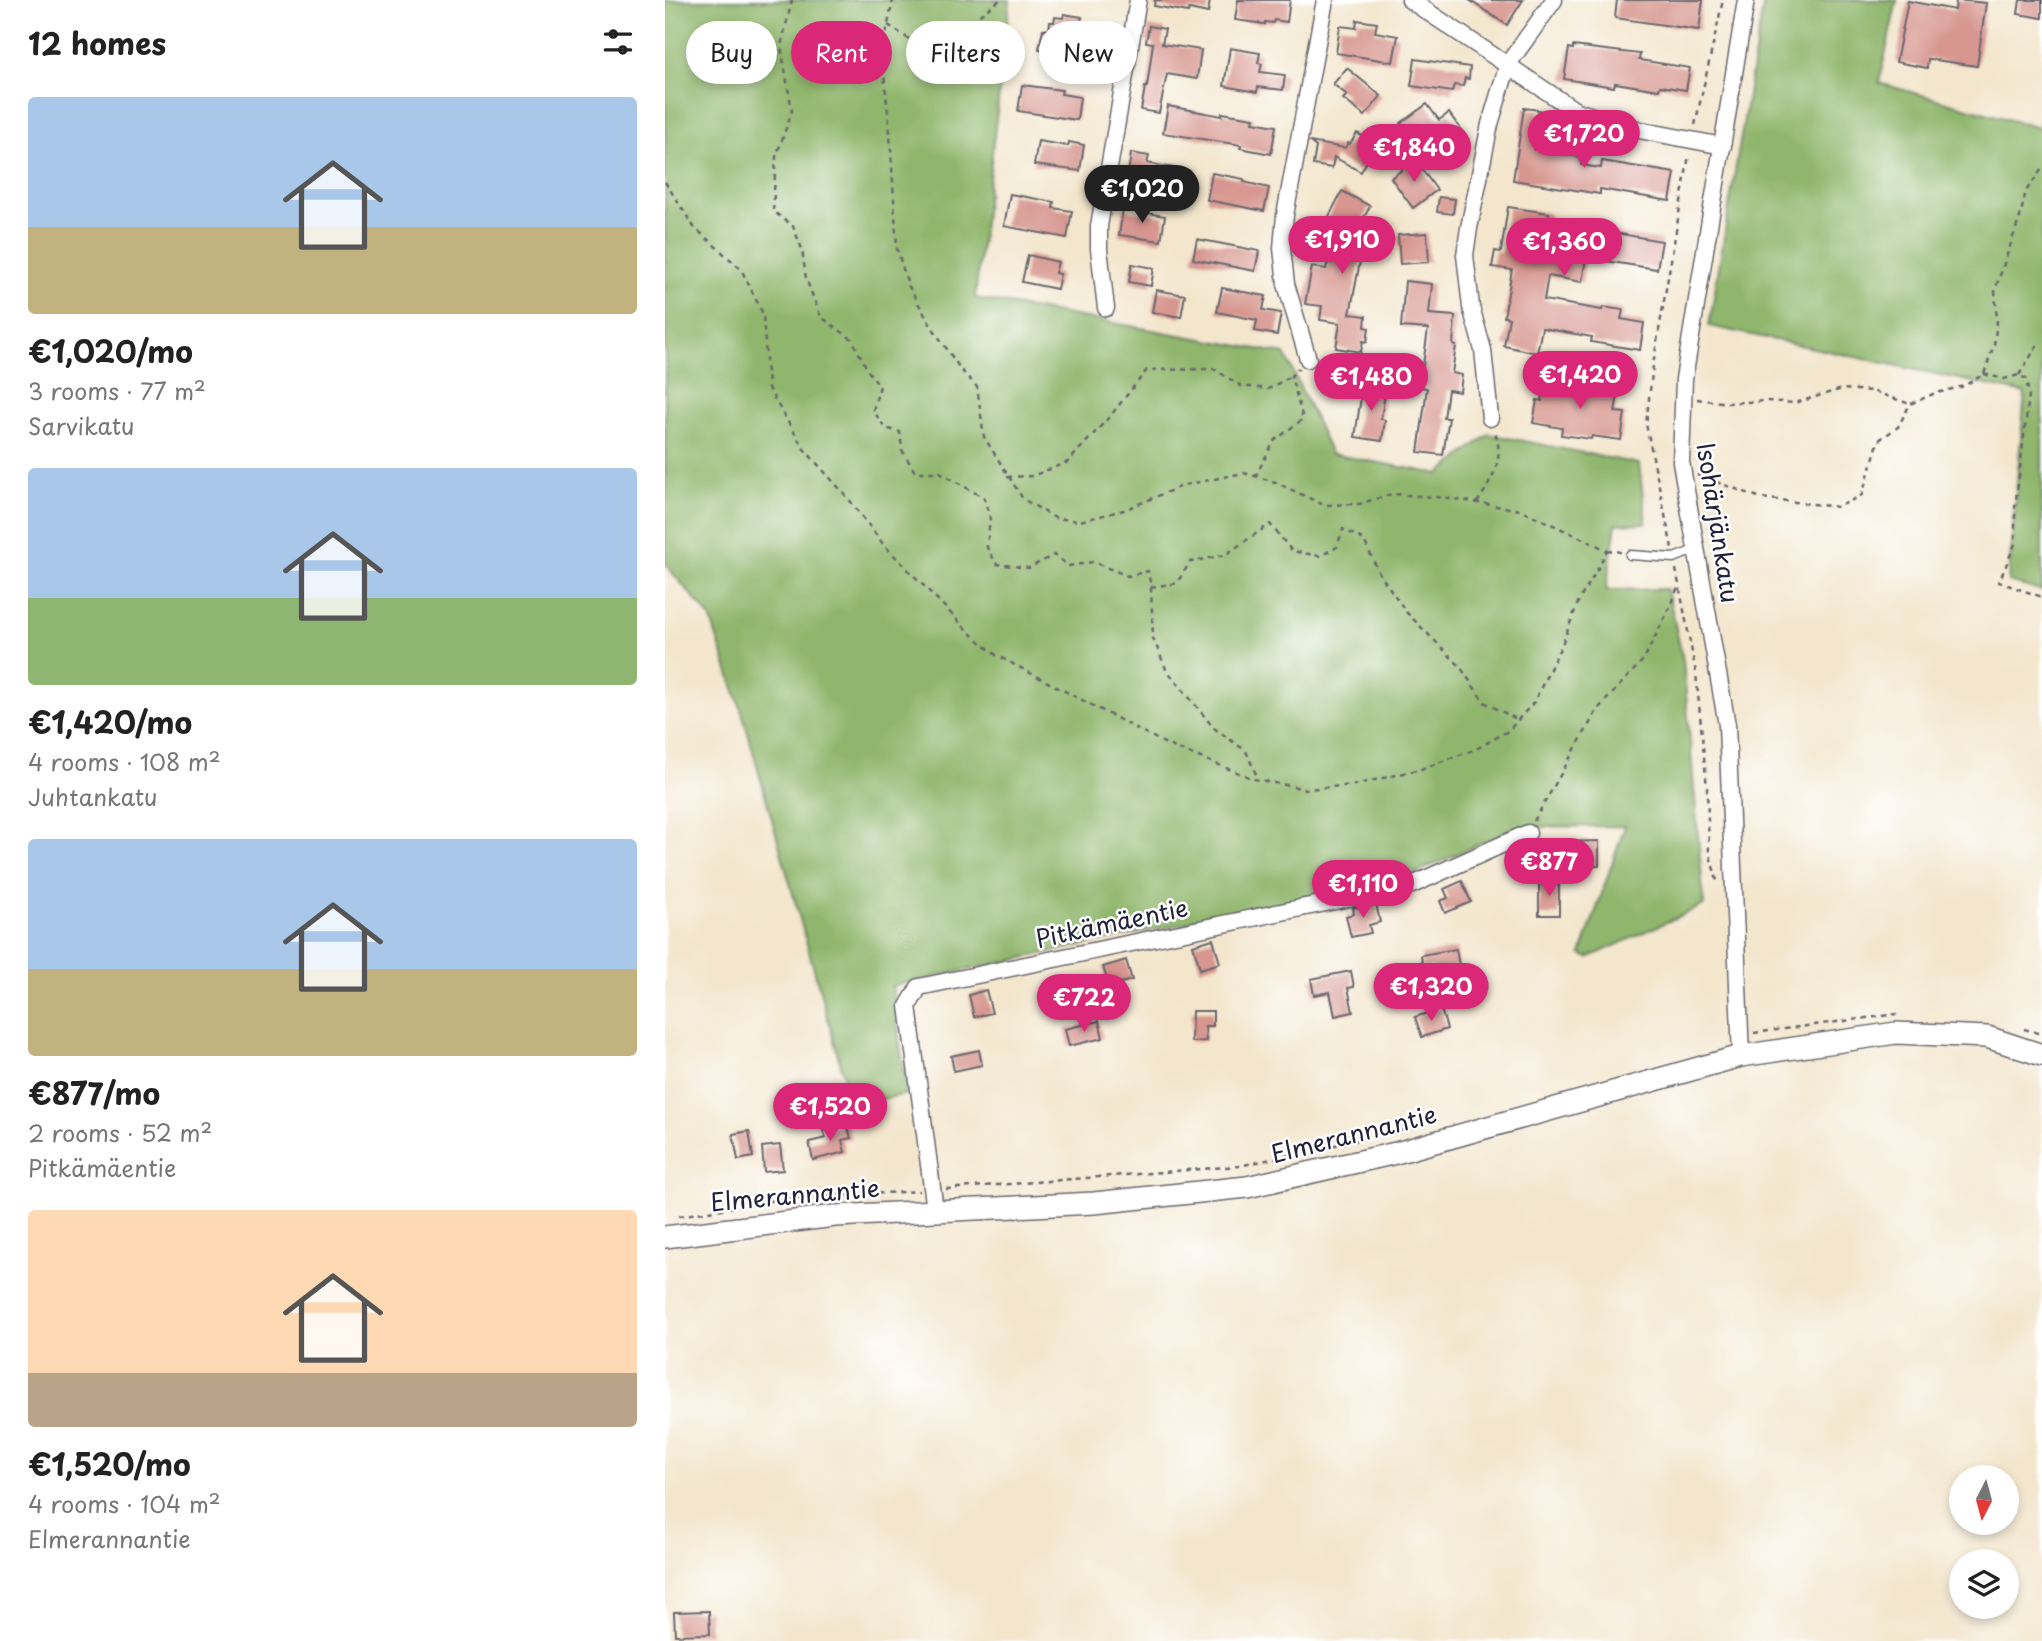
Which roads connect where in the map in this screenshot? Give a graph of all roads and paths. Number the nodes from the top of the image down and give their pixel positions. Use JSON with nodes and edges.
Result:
{"nodes":[{"id":1,"x":792,"y":0,"type":"edge"},
{"id":2,"x":893,"y":0,"type":"edge"},
{"id":3,"x":1000,"y":0,"type":"edge"},
{"id":4,"x":1138,"y":0,"type":"edge"},
{"id":5,"x":1325,"y":0,"type":"edge"},
{"id":6,"x":1410,"y":0,"type":"edge"},
{"id":7,"x":1554,"y":0,"type":"edge"},
{"id":8,"x":1723,"y":0,"type":"edge"},
{"id":9,"x":1746,"y":0,"type":"edge"},
{"id":10,"x":889,"y":21,"type":"edge"},
{"id":11,"x":892,"y":28,"type":"edge"},
{"id":12,"x":1508,"y":64,"type":"junction"},
{"id":13,"x":884,"y":84,"type":"edge"},
{"id":14,"x":1692,"y":140,"type":"junction"},
{"id":15,"x":1723,"y":146,"type":"junction"},
{"id":16,"x":2042,"y":169,"type":"edge"},
{"id":17,"x":665,"y":182,"type":"edge"},
{"id":18,"x":1106,"y":308,"type":"dead end"},
{"id":19,"x":2042,"y":345,"type":"edge"},
{"id":20,"x":1308,"y":359,"type":"joint"},
{"id":21,"x":1984,"y":374,"type":"junction"},
{"id":22,"x":2019,"y":374,"type":"junction"},
{"id":23,"x":1291,"y":376,"type":"junction"},
{"id":24,"x":1682,"y":397,"type":"junction"},
{"id":25,"x":1910,"y":404,"type":"junction"},
{"id":26,"x":1490,"y":418,"type":"joint"},
{"id":27,"x":1683,"y":474,"type":"junction"},
{"id":28,"x":1007,"y":477,"type":"junction"},
{"id":29,"x":1255,"y":477,"type":"junction"},
{"id":30,"x":1476,"y":503,"type":"junction"},
{"id":31,"x":1697,"y":549,"type":"junction"},
{"id":32,"x":1630,"y":555,"type":"dead end"},
{"id":33,"x":1675,"y":558,"type":"junction"},
{"id":34,"x":1679,"y":583,"type":"junction"},
{"id":35,"x":1151,"y":587,"type":"junction"},
{"id":36,"x":2042,"y":597,"type":"edge"},
{"id":37,"x":1518,"y":720,"type":"junction"},
{"id":38,"x":1259,"y":780,"type":"junction"},
{"id":39,"x":1528,"y":833,"type":"joint"},
{"id":40,"x":1719,"y":890,"type":"dead end"},
{"id":41,"x":1908,"y":1015,"type":"dead end"},
{"id":42,"x":2017,"y":1027,"type":"dead end"},
{"id":43,"x":2042,"y":1034,"type":"edge"},
{"id":44,"x":1741,"y":1046,"type":"junction"},
{"id":45,"x":2042,"y":1055,"type":"edge"},
{"id":46,"x":1425,"y":1125,"type":"dead end"},
{"id":47,"x":934,"y":1200,"type":"junction"},
{"id":48,"x":678,"y":1216,"type":"dead end"},
{"id":49,"x":665,"y":1237,"type":"edge"}],
"edges":[{"from":1,"to":35,"type":"path"},
{"from":2,"to":10,"type":"path"},
{"from":3,"to":11,"type":"path"},
{"from":4,"to":18,"type":"street"},
{"from":5,"to":20,"type":"street"},
{"from":6,"to":12,"type":"street"},
{"from":7,"to":12,"type":"street"},
{"from":8,"to":14,"type":"path"},
{"from":9,"to":15,"type":"street","name":"Isohärjänkatu"},
{"from":12,"to":14,"type":"street"},
{"from":12,"to":26,"type":"street"},
{"from":13,"to":28,"type":"path"},
{"from":14,"to":15,"type":"street"},
{"from":14,"to":33,"type":"path"},
{"from":15,"to":24,"type":"street","name":"Isohärjänkatu"},
{"from":16,"to":21,"type":"path"},
{"from":17,"to":38,"type":"path"},
{"from":19,"to":22,"type":"path"},
{"from":20,"to":23,"type":"path"},
{"from":21,"to":22,"type":"path"},
{"from":21,"to":25,"type":"path"},
{"from":22,"to":36,"type":"path"},
{"from":23,"to":28,"type":"path"},
{"from":23,"to":29,"type":"path"},
{"from":24,"to":25,"type":"path"},
{"from":24,"to":27,"type":"street","name":"Isohärjänkatu"},
{"from":25,"to":27,"type":"path"},
{"from":26,"to":30,"type":"path"},
{"from":27,"to":31,"type":"street","name":"Isohärjänkatu"},
{"from":28,"to":29,"type":"path"},
{"from":29,"to":30,"type":"path"},
{"from":30,"to":37,"type":"path"},
{"from":31,"to":33,"type":"lane"},
{"from":31,"to":44,"type":"street","name":"Isohärjänkatu"},
{"from":32,"to":33,"type":"lane"},
{"from":33,"to":34,"type":"path"},
{"from":34,"to":39,"type":"path"},
{"from":34,"to":40,"type":"path"},
{"from":35,"to":37,"type":"path"},
{"from":35,"to":38,"type":"path"},
{"from":37,"to":38,"type":"path"},
{"from":39,"to":47,"type":"street","name":"Pitkämäentie"},
{"from":41,"to":44,"type":"path"},
{"from":42,"to":43,"type":"path"},
{"from":44,"to":45,"type":"street","name":"Elmerannantie"},
{"from":44,"to":47,"type":"street","name":"Elmerannantie"},
{"from":46,"to":47,"type":"path"},
{"from":47,"to":48,"type":"path"},
{"from":47,"to":49,"type":"street","name":"Elmerannantie"}]}
